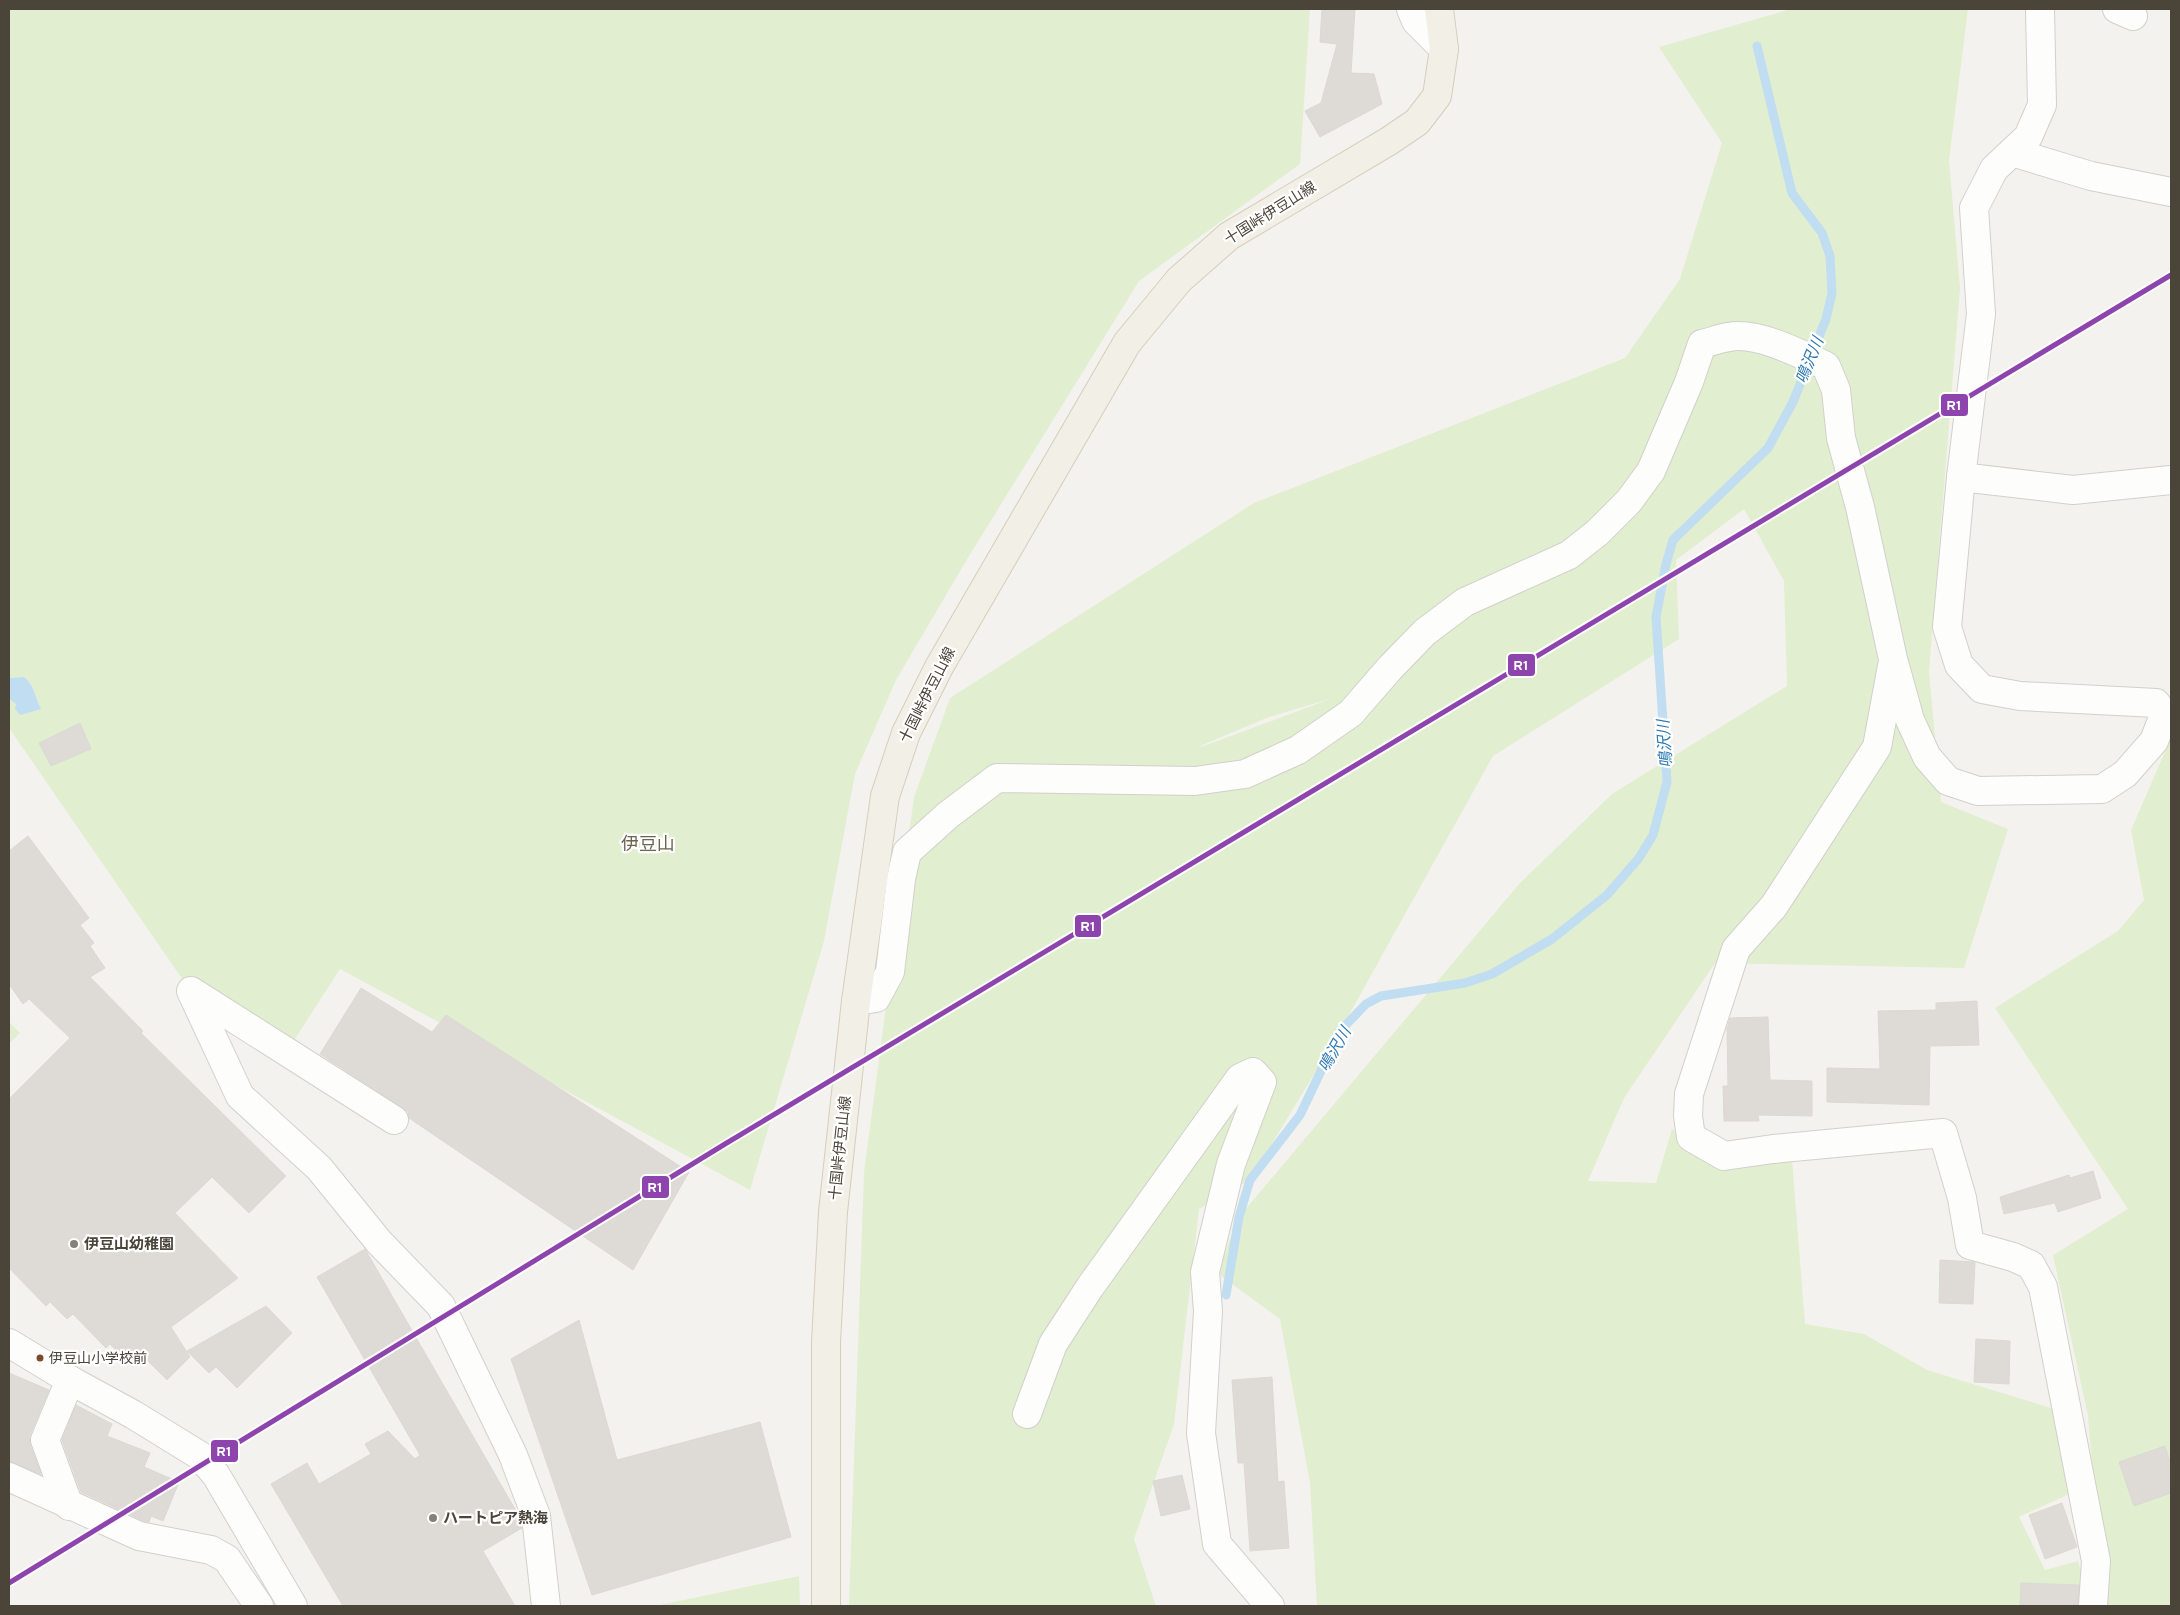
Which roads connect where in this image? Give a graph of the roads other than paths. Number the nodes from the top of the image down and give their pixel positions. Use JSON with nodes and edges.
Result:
{"nodes":[{"id":1,"x":1411,"y":9,"type":"edge"},
{"id":2,"x":1439,"y":9,"type":"edge"},
{"id":3,"x":2040,"y":9,"type":"edge"},
{"id":4,"x":1444,"y":49,"type":"junction"},
{"id":5,"x":2012,"y":152,"type":"junction"},
{"id":6,"x":2171,"y":192,"type":"edge"},
{"id":7,"x":1961,"y":477,"type":"junction"},
{"id":8,"x":2171,"y":480,"type":"edge"},
{"id":9,"x":1893,"y":659,"type":"junction"},
{"id":10,"x":856,"y":1001,"type":"junction"},
{"id":11,"x":394,"y":1120,"type":"dead end"},
{"id":12,"x":9,"y":1344,"type":"edge"},
{"id":13,"x":70,"y":1380,"type":"junction"},
{"id":14,"x":1027,"y":1414,"type":"dead end"},
{"id":15,"x":9,"y":1478,"type":"edge"},
{"id":16,"x":69,"y":1506,"type":"junction"},
{"id":17,"x":260,"y":1606,"type":"edge"},
{"id":18,"x":294,"y":1606,"type":"edge"},
{"id":19,"x":546,"y":1606,"type":"edge"},
{"id":20,"x":826,"y":1606,"type":"edge"},
{"id":21,"x":1270,"y":1606,"type":"edge"},
{"id":22,"x":2093,"y":1606,"type":"edge"}],
"edges":[{"from":1,"to":4,"type":"street"},
{"from":2,"to":4,"type":"main road","name":"十国峠伊豆山線"},
{"from":3,"to":5,"type":"street"},
{"from":4,"to":10,"type":"main road","name":"十国峠伊豆山線"},
{"from":5,"to":6,"type":"street"},
{"from":5,"to":7,"type":"street"},
{"from":7,"to":8,"type":"street"},
{"from":7,"to":9,"type":"street"},
{"from":9,"to":10,"type":"street"},
{"from":9,"to":22,"type":"street"},
{"from":10,"to":20,"type":"main road","name":"十国峠伊豆山線"},
{"from":11,"to":19,"type":"street"},
{"from":12,"to":13,"type":"street"},
{"from":13,"to":16,"type":"street"},
{"from":13,"to":18,"type":"street"},
{"from":14,"to":21,"type":"street"},
{"from":15,"to":16,"type":"street"},
{"from":16,"to":17,"type":"street"}]}
